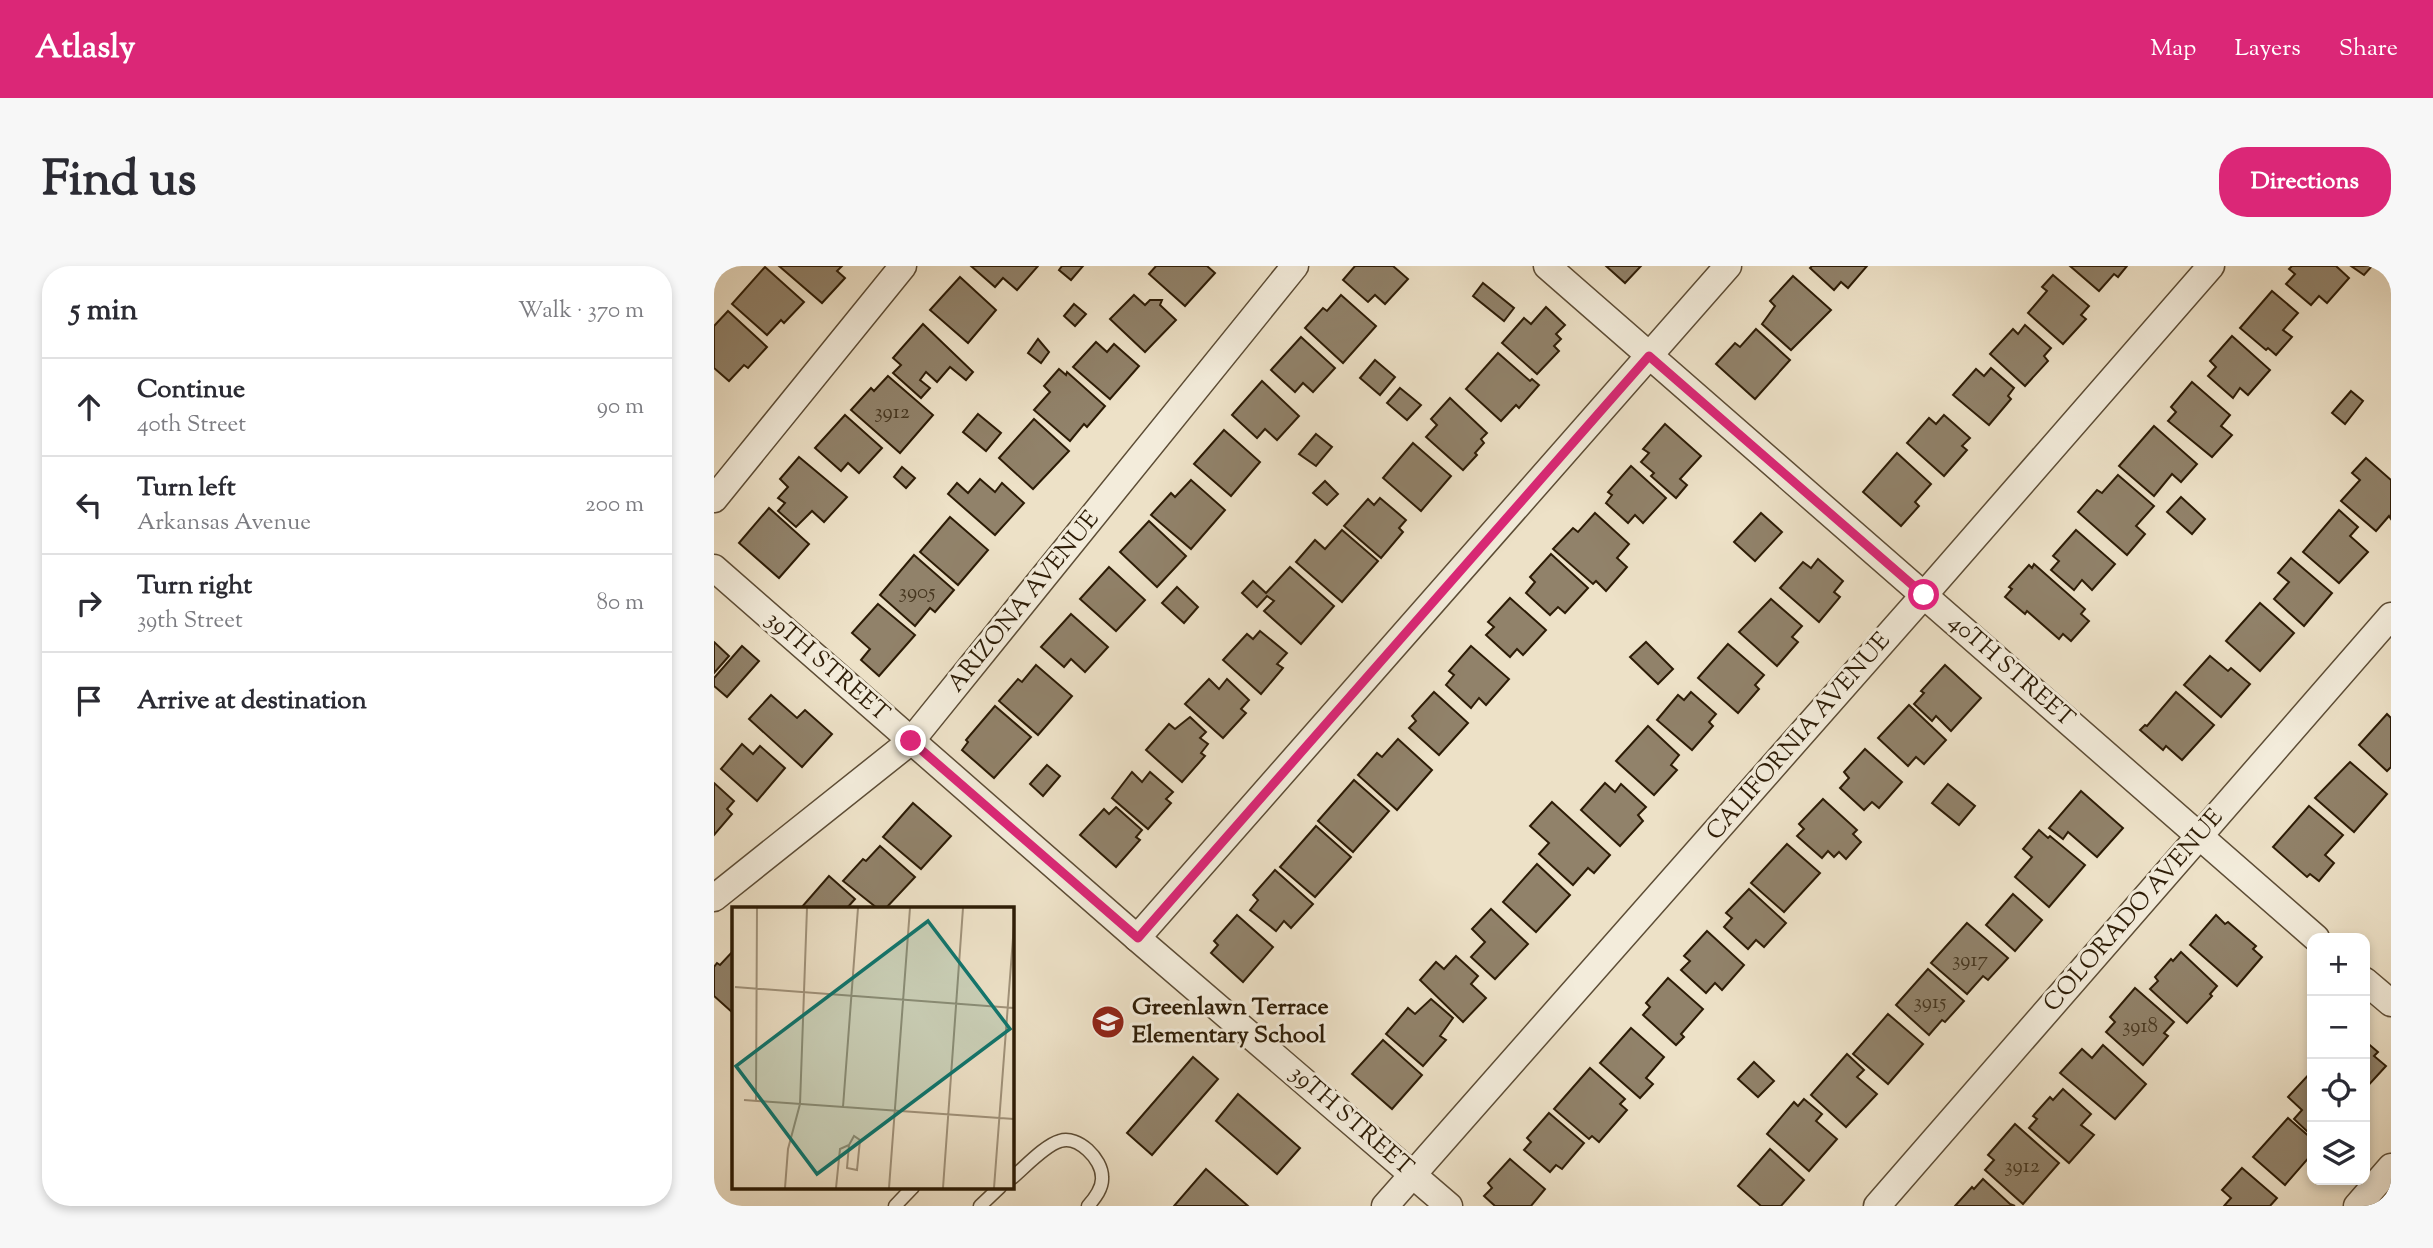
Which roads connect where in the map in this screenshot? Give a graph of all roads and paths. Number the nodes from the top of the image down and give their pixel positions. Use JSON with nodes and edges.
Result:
{"nodes":[{"id":1,"x":904,"y":266,"type":"edge"},
{"id":2,"x":1295,"y":266,"type":"edge"},
{"id":3,"x":1547,"y":266,"type":"edge"},
{"id":4,"x":1728,"y":266,"type":"edge"},
{"id":5,"x":2211,"y":266,"type":"edge"},
{"id":6,"x":1649,"y":356,"type":"junction"},
{"id":7,"x":714,"y":499,"type":"edge"},
{"id":8,"x":714,"y":568,"type":"edge"},
{"id":9,"x":1924,"y":595,"type":"junction"},
{"id":10,"x":2391,"y":616,"type":"edge"},
{"id":11,"x":911,"y":741,"type":"junction"},
{"id":12,"x":2199,"y":837,"type":"junction"},
{"id":13,"x":714,"y":898,"type":"edge"},
{"id":14,"x":2310,"y":933,"type":"edge"},
{"id":15,"x":1138,"y":938,"type":"junction"},
{"id":16,"x":2370,"y":985,"type":"edge"},
{"id":17,"x":2391,"y":1003,"type":"edge"},
{"id":18,"x":2391,"y":1167,"type":"edge"},
{"id":19,"x":1413,"y":1174,"type":"junction"},
{"id":20,"x":1013,"y":1176,"type":"edge"},
{"id":21,"x":912,"y":1188,"type":"edge"},
{"id":22,"x":999,"y":1188,"type":"edge"},
{"id":23,"x":895,"y":1206,"type":"edge"},
{"id":24,"x":980,"y":1206,"type":"edge"},
{"id":25,"x":1088,"y":1206,"type":"edge"},
{"id":26,"x":1385,"y":1206,"type":"edge"},
{"id":27,"x":1450,"y":1206,"type":"edge"},
{"id":28,"x":1877,"y":1206,"type":"edge"},
{"id":29,"x":2357,"y":1206,"type":"edge"}],
"edges":[{"from":1,"to":7,"type":"street"},
{"from":2,"to":11,"type":"street","name":"ARIZONA AVENUE"},
{"from":3,"to":6,"type":"street","name":"40TH STREET"},
{"from":4,"to":6,"type":"street"},
{"from":5,"to":9,"type":"street","name":"CALIFORNIA AVENUE"},
{"from":6,"to":9,"type":"street","name":"40TH STREET"},
{"from":6,"to":15,"type":"street"},
{"from":8,"to":11,"type":"street","name":"39TH STREET"},
{"from":9,"to":12,"type":"street","name":"40TH STREET"},
{"from":9,"to":19,"type":"street","name":"CALIFORNIA AVENUE"},
{"from":10,"to":12,"type":"street","name":"COLORADO AVENUE"},
{"from":11,"to":13,"type":"street","name":"ARIZONA AVENUE"},
{"from":11,"to":15,"type":"street","name":"39TH STREET"},
{"from":12,"to":14,"type":"street","name":"40TH STREET"},
{"from":12,"to":28,"type":"street","name":"COLORADO AVENUE"},
{"from":15,"to":19,"type":"street","name":"39TH STREET"},
{"from":16,"to":17,"type":"street"},
{"from":18,"to":29,"type":"street"},
{"from":19,"to":26,"type":"street","name":"CALIFORNIA AVENUE"},
{"from":19,"to":27,"type":"street","name":"39TH STREET"},
{"from":20,"to":25,"type":"lane"},
{"from":21,"to":23,"type":"lane"},
{"from":22,"to":24,"type":"lane"}]}
